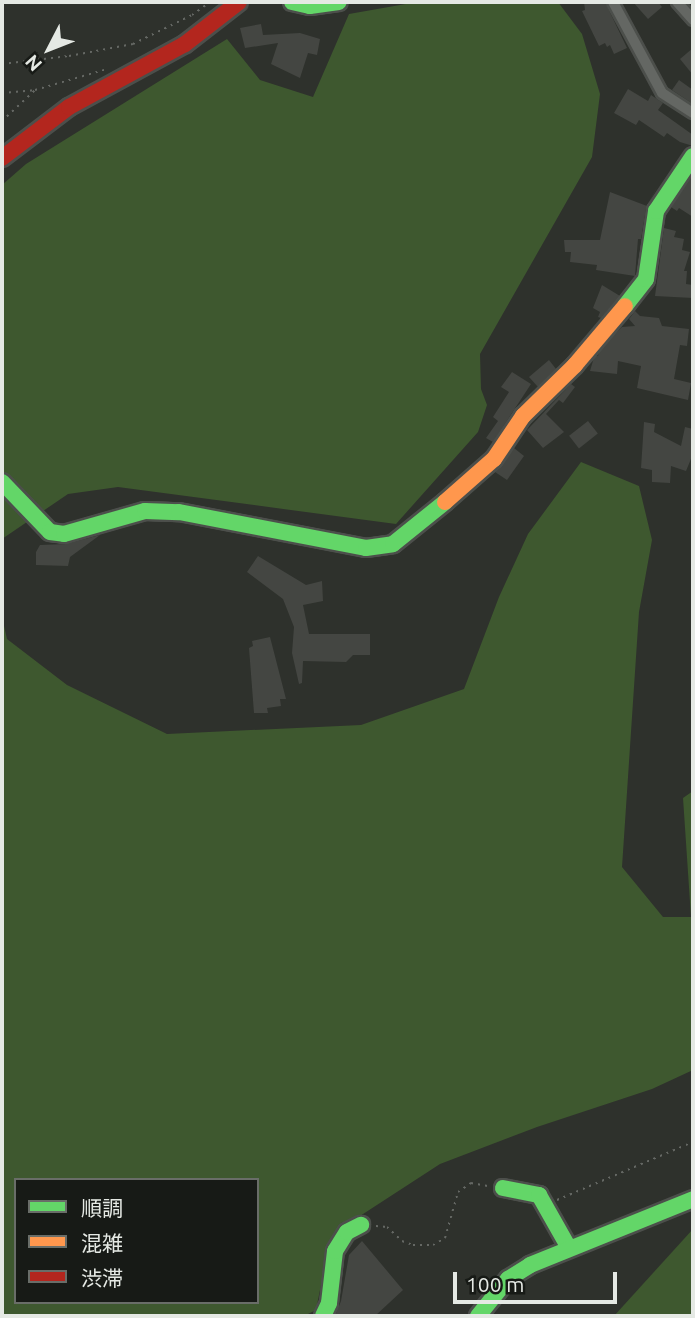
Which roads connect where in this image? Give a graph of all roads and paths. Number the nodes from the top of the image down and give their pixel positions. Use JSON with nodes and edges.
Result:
{"nodes":[{"id":1,"x":210,"y":2,"type":"edge"},
{"id":2,"x":239,"y":2,"type":"edge"},
{"id":3,"x":292,"y":2,"type":"edge"},
{"id":4,"x":339,"y":2,"type":"edge"},
{"id":5,"x":613,"y":2,"type":"edge"},
{"id":6,"x":677,"y":2,"type":"edge"},
{"id":7,"x":693,"y":20,"type":"edge"},
{"id":8,"x":2,"y":64,"type":"edge"},
{"id":9,"x":109,"y":86,"type":"junction"},
{"id":10,"x":35,"y":90,"type":"junction"},
{"id":11,"x":2,"y":93,"type":"edge"},
{"id":12,"x":693,"y":113,"type":"edge"},
{"id":13,"x":2,"y":121,"type":"edge"},
{"id":14,"x":693,"y":156,"type":"edge"},
{"id":15,"x":2,"y":158,"type":"edge"},
{"id":16,"x":2,"y":482,"type":"edge"},
{"id":17,"x":693,"y":1142,"type":"edge"},
{"id":18,"x":503,"y":1188,"type":"joint"},
{"id":19,"x":693,"y":1199,"type":"edge"},
{"id":20,"x":547,"y":1205,"type":"junction"},
{"id":21,"x":361,"y":1225,"type":"joint"},
{"id":22,"x":569,"y":1248,"type":"junction"},
{"id":23,"x":323,"y":1316,"type":"edge"},
{"id":24,"x":478,"y":1316,"type":"edge"}],
"edges":[{"from":1,"to":8,"type":"path"},
{"from":2,"to":9,"type":"street"},
{"from":3,"to":4,"type":"street"},
{"from":5,"to":12,"type":"street"},
{"from":6,"to":7,"type":"street"},
{"from":9,"to":10,"type":"path"},
{"from":9,"to":15,"type":"street"},
{"from":10,"to":11,"type":"path"},
{"from":10,"to":13,"type":"path"},
{"from":14,"to":16,"type":"street"},
{"from":17,"to":20,"type":"path"},
{"from":18,"to":20,"type":"street"},
{"from":18,"to":21,"type":"path"},
{"from":19,"to":22,"type":"street"},
{"from":20,"to":22,"type":"street"},
{"from":21,"to":23,"type":"street"},
{"from":22,"to":24,"type":"street"}]}
